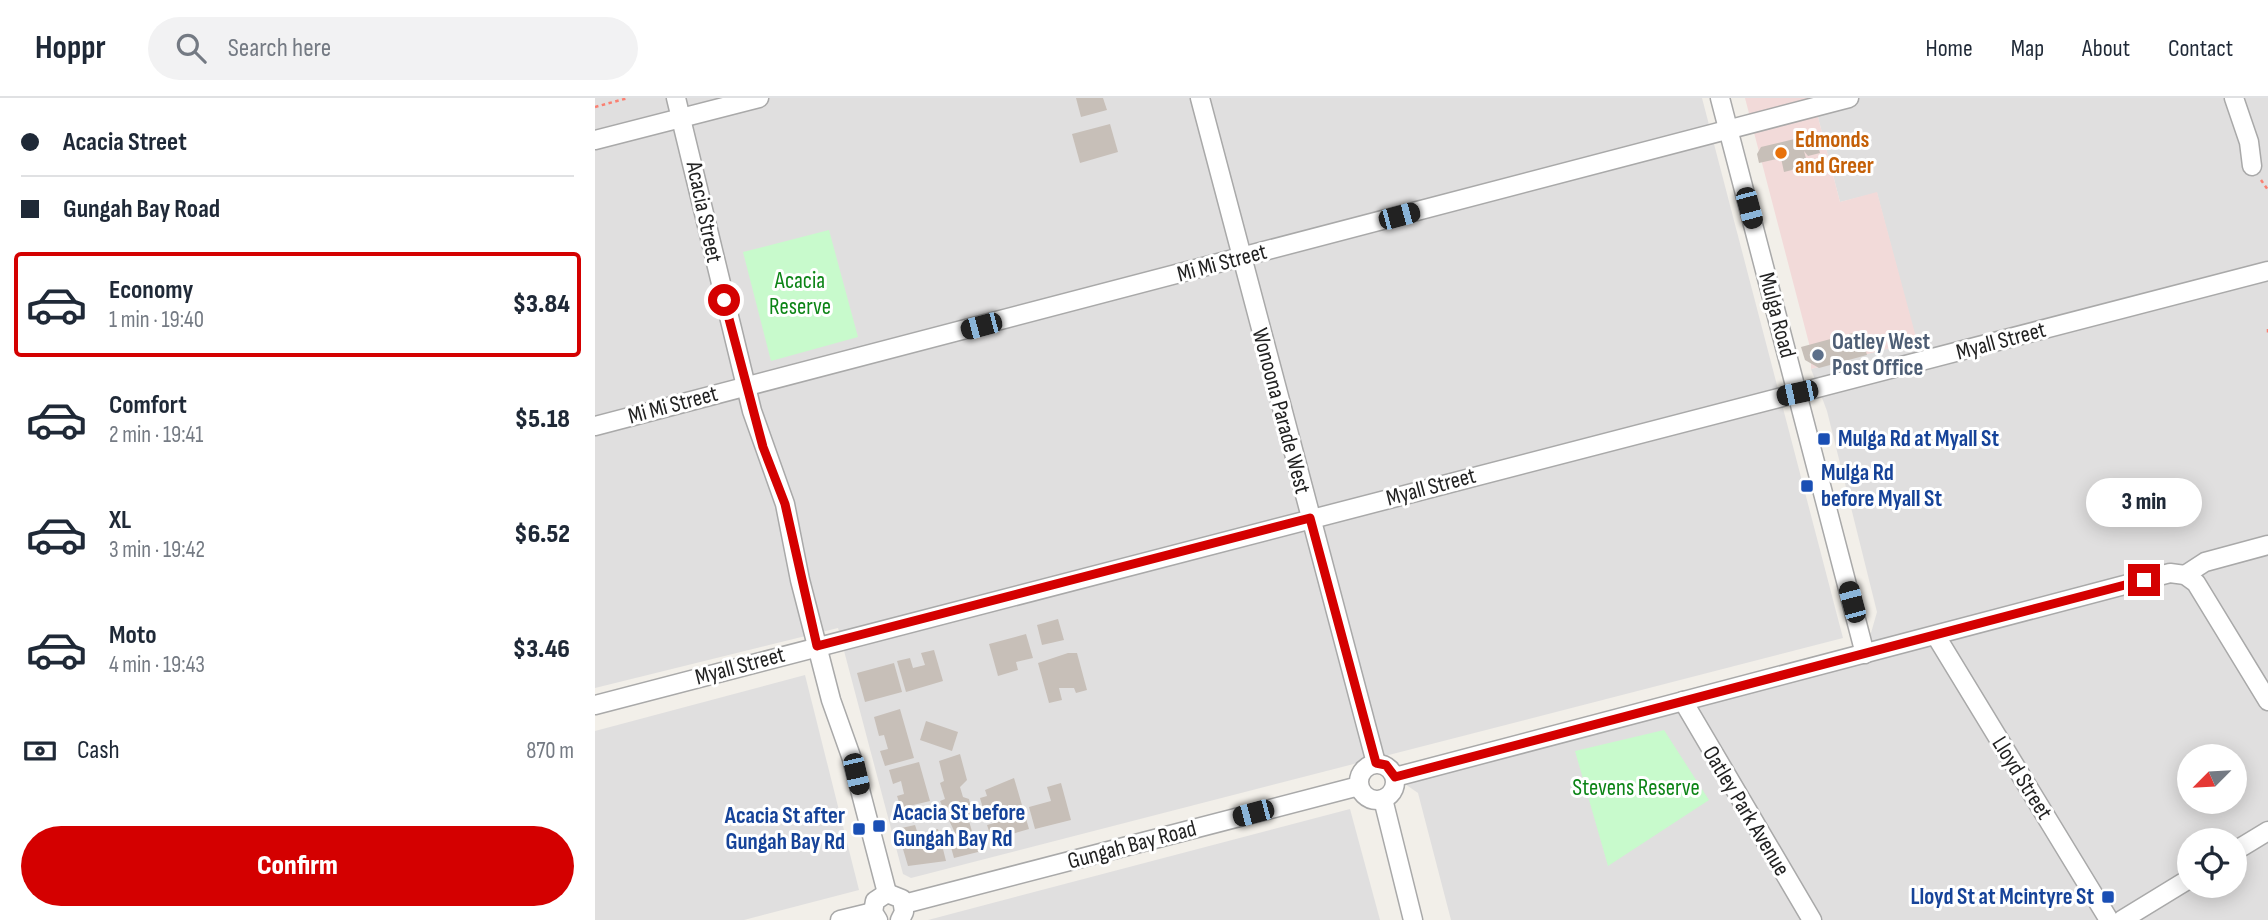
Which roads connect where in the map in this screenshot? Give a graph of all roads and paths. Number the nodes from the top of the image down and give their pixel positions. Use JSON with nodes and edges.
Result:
{"nodes":[{"id":1,"x":628,"y":98,"type":"edge"},
{"id":2,"x":676,"y":98,"type":"edge"},
{"id":3,"x":759,"y":98,"type":"edge"},
{"id":4,"x":1200,"y":98,"type":"edge"},
{"id":5,"x":1720,"y":98,"type":"edge"},
{"id":6,"x":1849,"y":98,"type":"edge"},
{"id":7,"x":2234,"y":98,"type":"edge"},
{"id":8,"x":595,"y":107,"type":"edge"},
{"id":9,"x":682,"y":118,"type":"junction"},
{"id":10,"x":1728,"y":129,"type":"junction"},
{"id":11,"x":595,"y":141,"type":"edge"},
{"id":12,"x":2252,"y":166,"type":"dead end"},
{"id":13,"x":1241,"y":258,"type":"junction"},
{"id":14,"x":2268,"y":271,"type":"edge"},
{"id":15,"x":2268,"y":329,"type":"edge"},
{"id":16,"x":2268,"y":335,"type":"edge"},
{"id":17,"x":746,"y":387,"type":"junction"},
{"id":18,"x":1797,"y":393,"type":"junction"},
{"id":19,"x":595,"y":426,"type":"edge"},
{"id":20,"x":1310,"y":518,"type":"junction"},
{"id":21,"x":2268,"y":545,"type":"edge"},
{"id":22,"x":2185,"y":575,"type":"junction"},
{"id":23,"x":1935,"y":636,"type":"junction"},
{"id":24,"x":817,"y":646,"type":"junction"},
{"id":25,"x":1865,"y":654,"type":"junction"},
{"id":26,"x":1682,"y":701,"type":"junction"},
{"id":27,"x":2268,"y":701,"type":"edge"},
{"id":28,"x":595,"y":705,"type":"edge"},
{"id":29,"x":1376,"y":763,"type":"junction"},
{"id":30,"x":1395,"y":777,"type":"junction"},
{"id":31,"x":1359,"y":786,"type":"junction"},
{"id":32,"x":1383,"y":799,"type":"junction"},
{"id":33,"x":2268,"y":831,"type":"edge"},
{"id":34,"x":2247,"y":844,"type":"edge"},
{"id":35,"x":2177,"y":886,"type":"edge"},
{"id":36,"x":887,"y":893,"type":"junction"},
{"id":37,"x":902,"y":912,"type":"edge"},
{"id":38,"x":876,"y":916,"type":"edge"},
{"id":39,"x":840,"y":920,"type":"edge"},
{"id":40,"x":1413,"y":920,"type":"edge"},
{"id":41,"x":1812,"y":920,"type":"edge"},
{"id":42,"x":2109,"y":920,"type":"edge"},
{"id":43,"x":2122,"y":920,"type":"edge"}],
"edges":[{"from":1,"to":8,"type":"path"},
{"from":2,"to":9,"type":"street","name":"Acacia Street"},
{"from":3,"to":9,"type":"street"},
{"from":4,"to":13,"type":"street","name":"Wonoona Parade West"},
{"from":5,"to":10,"type":"street","name":"Mulga Road"},
{"from":6,"to":10,"type":"street","name":"Mi Mi Street"},
{"from":7,"to":12,"type":"street"},
{"from":9,"to":11,"type":"street"},
{"from":9,"to":17,"type":"street","name":"Acacia Street"},
{"from":10,"to":13,"type":"street","name":"Mi Mi Street"},
{"from":10,"to":18,"type":"street","name":"Mulga Road"},
{"from":13,"to":17,"type":"street","name":"Mi Mi Street"},
{"from":13,"to":20,"type":"street","name":"Wonoona Parade West"},
{"from":14,"to":18,"type":"street","name":"Myall Street"},
{"from":15,"to":16,"type":"path"},
{"from":17,"to":19,"type":"street","name":"Mi Mi Street"},
{"from":17,"to":24,"type":"street","name":"Acacia Street"},
{"from":18,"to":20,"type":"street","name":"Myall Street"},
{"from":18,"to":25,"type":"street","name":"Mulga Road"},
{"from":20,"to":24,"type":"street","name":"Myall Street"},
{"from":20,"to":29,"type":"street","name":"Wonoona Parade West"},
{"from":21,"to":22,"type":"street"},
{"from":22,"to":23,"type":"street"},
{"from":22,"to":27,"type":"street"},
{"from":23,"to":25,"type":"street"},
{"from":23,"to":42,"type":"street","name":"Lloyd Street"},
{"from":24,"to":28,"type":"street","name":"Myall Street"},
{"from":24,"to":36,"type":"street","name":"Acacia Street"},
{"from":25,"to":26,"type":"street"},
{"from":26,"to":30,"type":"street"},
{"from":26,"to":41,"type":"street","name":"Oatley Park Avenue"},
{"from":29,"to":30,"type":"street"},
{"from":29,"to":31,"type":"street"},
{"from":30,"to":32,"type":"street"},
{"from":31,"to":32,"type":"street"},
{"from":31,"to":37,"type":"street","name":"Gungah Bay Road"},
{"from":32,"to":40,"type":"street"},
{"from":33,"to":34,"type":"street"},
{"from":35,"to":43,"type":"street"},
{"from":36,"to":37,"type":"street"},
{"from":36,"to":38,"type":"street"},
{"from":38,"to":39,"type":"street"}]}
